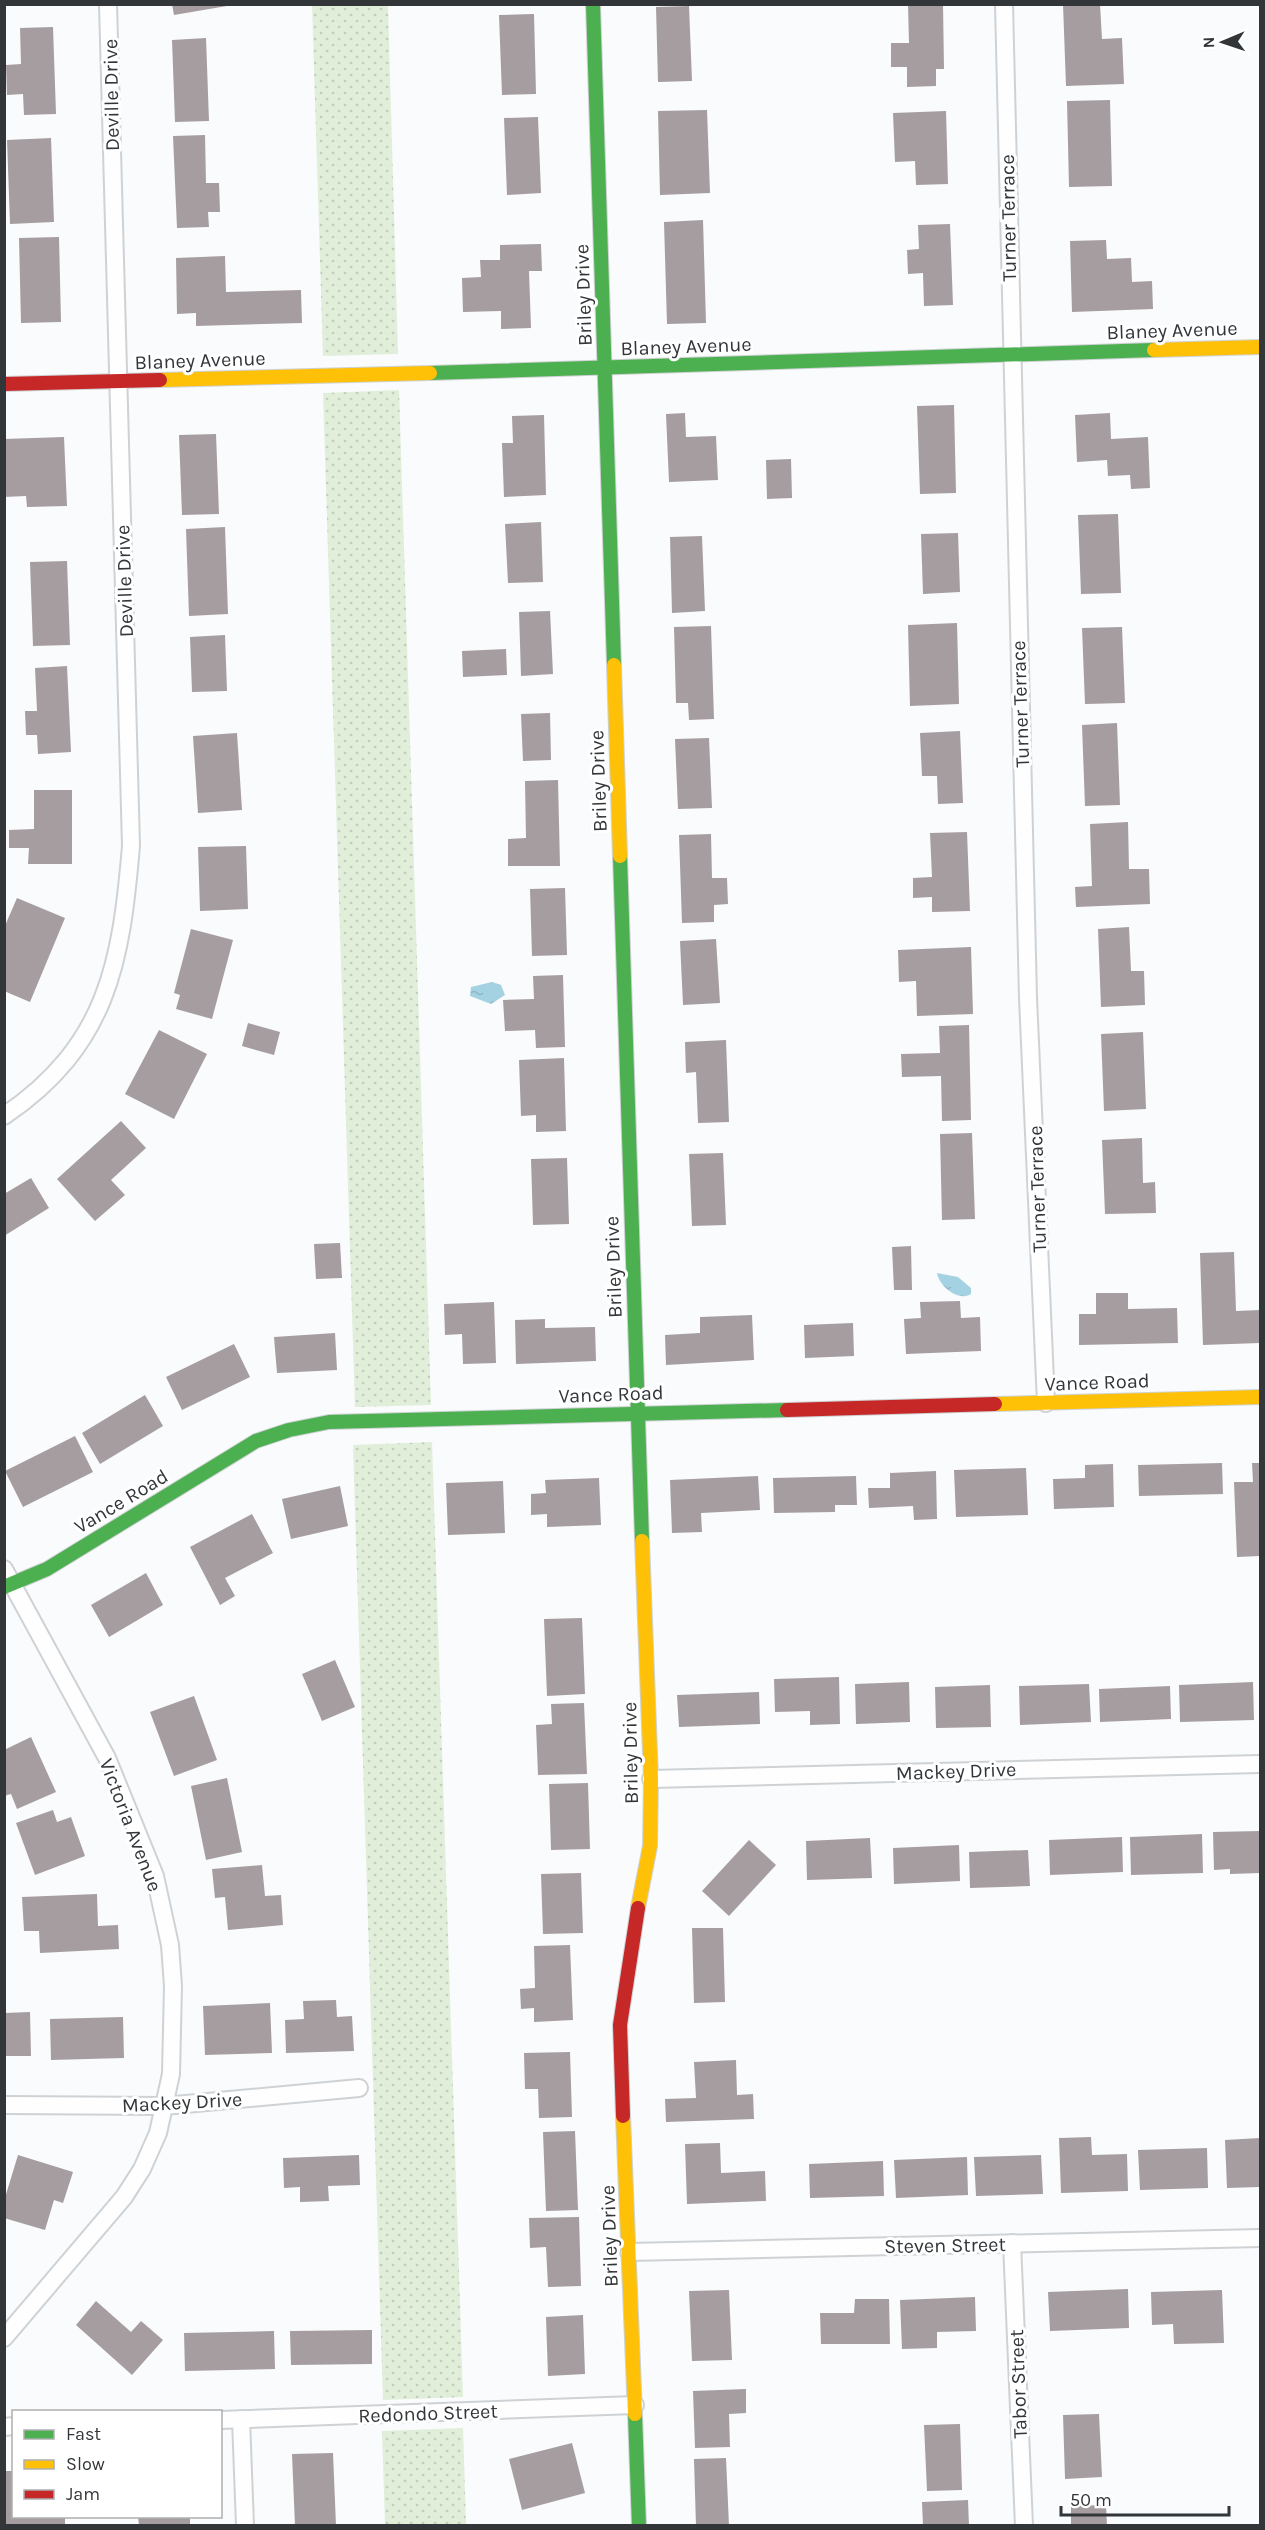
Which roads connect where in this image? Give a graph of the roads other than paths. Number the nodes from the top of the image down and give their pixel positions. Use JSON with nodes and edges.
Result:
{"nodes":[{"id":1,"x":108,"y":4,"type":"edge"},
{"id":2,"x":593,"y":4,"type":"edge"},
{"id":3,"x":1004,"y":4,"type":"edge"},
{"id":4,"x":1260,"y":346,"type":"edge"},
{"id":5,"x":1010,"y":354,"type":"junction"},
{"id":6,"x":604,"y":368,"type":"junction"},
{"id":7,"x":118,"y":382,"type":"junction"},
{"id":8,"x":4,"y":384,"type":"edge"},
{"id":9,"x":4,"y":1116,"type":"edge"},
{"id":10,"x":1260,"y":1397,"type":"edge"},
{"id":11,"x":1046,"y":1403,"type":"junction"},
{"id":12,"x":637,"y":1413,"type":"junction"},
{"id":13,"x":7,"y":1580,"type":"edge"},
{"id":14,"x":1260,"y":1764,"type":"edge"},
{"id":15,"x":651,"y":1779,"type":"junction"},
{"id":16,"x":359,"y":2088,"type":"dead end"},
{"id":17,"x":4,"y":2105,"type":"edge"},
{"id":18,"x":164,"y":2106,"type":"junction"},
{"id":19,"x":1260,"y":2238,"type":"edge"},
{"id":20,"x":1012,"y":2243,"type":"junction"},
{"id":21,"x":629,"y":2252,"type":"junction"},
{"id":22,"x":4,"y":2338,"type":"edge"},
{"id":23,"x":635,"y":2405,"type":"junction"},
{"id":24,"x":241,"y":2419,"type":"junction"},
{"id":25,"x":222,"y":2420,"type":"edge"},
{"id":26,"x":246,"y":2526,"type":"edge"},
{"id":27,"x":639,"y":2526,"type":"edge"},
{"id":28,"x":1024,"y":2526,"type":"edge"}],
"edges":[{"from":1,"to":7,"type":"street","name":"Deville Drive"},
{"from":2,"to":6,"type":"street","name":"Briley Drive"},
{"from":3,"to":5,"type":"street","name":"Turner Terrace"},
{"from":4,"to":5,"type":"street","name":"Blaney Avenue"},
{"from":5,"to":6,"type":"street","name":"Blaney Avenue"},
{"from":5,"to":11,"type":"street","name":"Turner Terrace"},
{"from":6,"to":7,"type":"street","name":"Blaney Avenue"},
{"from":6,"to":12,"type":"street","name":"Briley Drive"},
{"from":7,"to":8,"type":"street","name":"Blaney Avenue"},
{"from":7,"to":9,"type":"street","name":"Deville Drive"},
{"from":10,"to":11,"type":"street","name":"Vance Road"},
{"from":11,"to":12,"type":"street","name":"Vance Road"},
{"from":12,"to":13,"type":"street","name":"Vance Road"},
{"from":12,"to":15,"type":"street","name":"Briley Drive"},
{"from":13,"to":18,"type":"street","name":"Victoria Avenue"},
{"from":14,"to":15,"type":"street","name":"Mackey Drive"},
{"from":15,"to":21,"type":"street","name":"Briley Drive"},
{"from":16,"to":18,"type":"street","name":"Mackey Drive"},
{"from":17,"to":18,"type":"street","name":"Mackey Drive"},
{"from":18,"to":22,"type":"street","name":"Victoria Avenue"},
{"from":19,"to":20,"type":"street","name":"Steven Street"},
{"from":20,"to":21,"type":"street","name":"Steven Street"},
{"from":20,"to":28,"type":"street","name":"Tabor Street"},
{"from":21,"to":23,"type":"street","name":"Briley Drive"},
{"from":23,"to":24,"type":"street","name":"Redondo Street"},
{"from":23,"to":27,"type":"street","name":"Briley Drive"},
{"from":24,"to":25,"type":"street","name":"Redondo Street"},
{"from":24,"to":26,"type":"street"}]}
